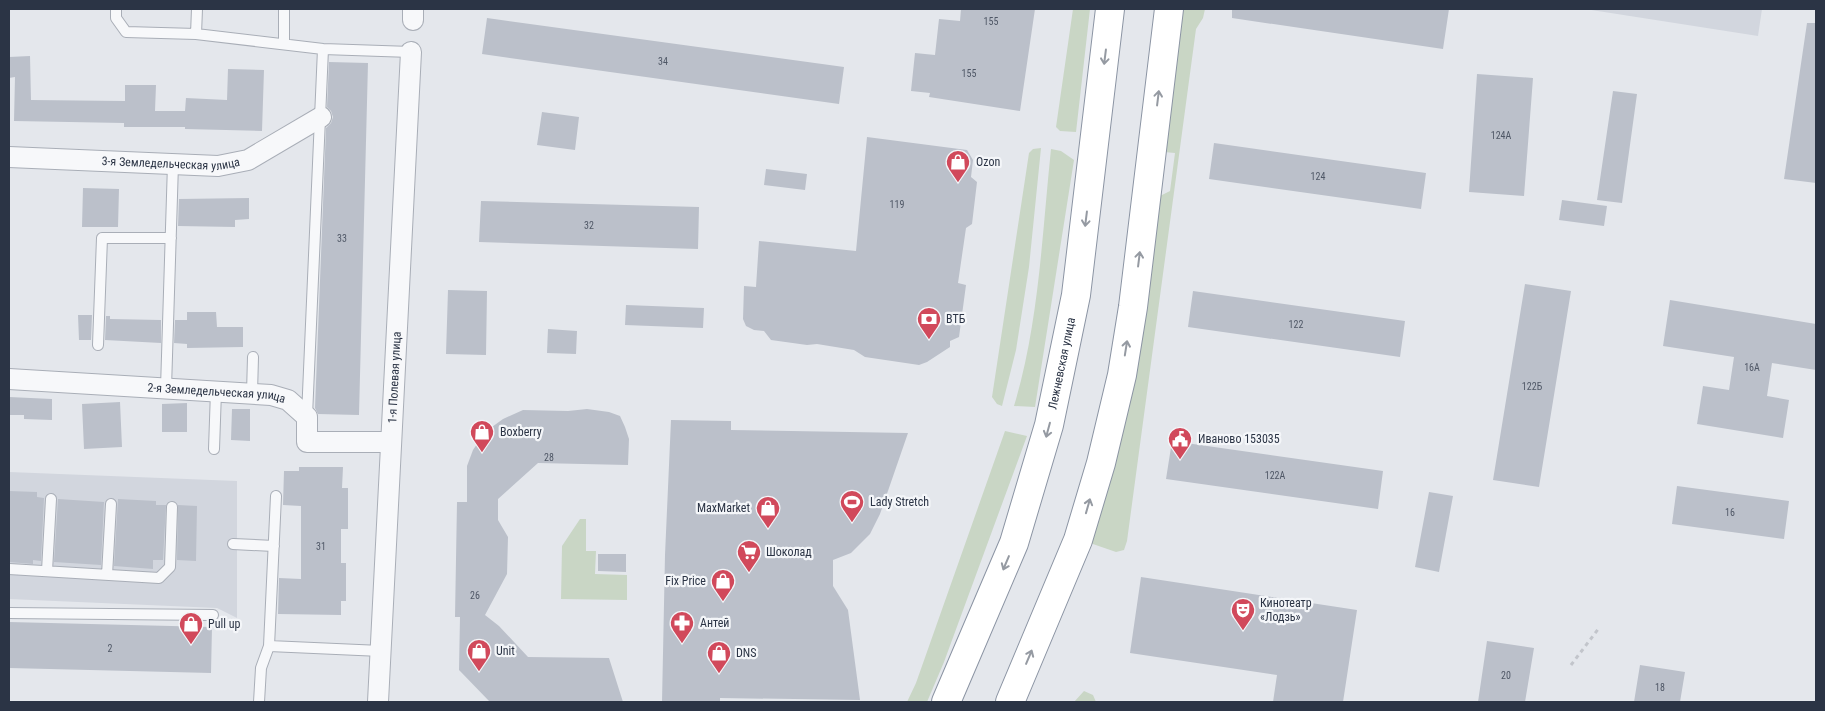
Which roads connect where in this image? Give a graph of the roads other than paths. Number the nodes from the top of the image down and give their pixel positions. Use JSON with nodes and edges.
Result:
{"nodes":[{"id":1,"x":116,"y":9,"type":"edge"},
{"id":2,"x":197,"y":9,"type":"edge"},
{"id":3,"x":284,"y":9,"type":"edge"},
{"id":4,"x":1110,"y":9,"type":"edge"},
{"id":5,"x":1169,"y":9,"type":"edge"},
{"id":6,"x":196,"y":34,"type":"junction"},
{"id":7,"x":284,"y":44,"type":"junction"},
{"id":8,"x":323,"y":48,"type":"junction"},
{"id":9,"x":410,"y":52,"type":"joint"},
{"id":10,"x":321,"y":116,"type":"junction"},
{"id":11,"x":9,"y":157,"type":"edge"},
{"id":12,"x":173,"y":164,"type":"junction"},
{"id":13,"x":171,"y":238,"type":"junction"},
{"id":14,"x":98,"y":345,"type":"dead end"},
{"id":15,"x":253,"y":357,"type":"dead end"},
{"id":16,"x":9,"y":379,"type":"edge"},
{"id":17,"x":166,"y":388,"type":"junction"},
{"id":18,"x":216,"y":391,"type":"junction"},
{"id":19,"x":252,"y":393,"type":"junction"},
{"id":20,"x":307,"y":417,"type":"junction"},
{"id":21,"x":391,"y":442,"type":"junction"},
{"id":22,"x":214,"y":449,"type":"dead end"},
{"id":23,"x":276,"y":496,"type":"dead end"},
{"id":24,"x":51,"y":499,"type":"dead end"},
{"id":25,"x":111,"y":504,"type":"dead end"},
{"id":26,"x":172,"y":507,"type":"dead end"},
{"id":27,"x":233,"y":544,"type":"dead end"},
{"id":28,"x":274,"y":546,"type":"junction"},
{"id":29,"x":9,"y":569,"type":"edge"},
{"id":30,"x":47,"y":571,"type":"junction"},
{"id":31,"x":108,"y":574,"type":"junction"},
{"id":32,"x":9,"y":613,"type":"edge"},
{"id":33,"x":213,"y":615,"type":"dead end"},
{"id":34,"x":269,"y":646,"type":"junction"},
{"id":35,"x":381,"y":650,"type":"junction"},
{"id":36,"x":259,"y":702,"type":"edge"},
{"id":37,"x":378,"y":702,"type":"edge"},
{"id":38,"x":946,"y":702,"type":"edge"},
{"id":39,"x":1010,"y":702,"type":"edge"}],
"edges":[{"from":1,"to":6,"type":"lane"},
{"from":2,"to":6,"type":"lane"},
{"from":3,"to":7,"type":"lane"},
{"from":4,"to":38,"type":"highway","name":"Лежневская улица","one_way":true},
{"from":39,"to":5,"type":"highway","one_way":true},
{"from":6,"to":7,"type":"lane"},
{"from":7,"to":8,"type":"lane"},
{"from":8,"to":9,"type":"lane"},
{"from":8,"to":10,"type":"lane"},
{"from":9,"to":21,"type":"street","name":"1-я Полевая улица"},
{"from":10,"to":12,"type":"street","name":"3-я Земледельческая улица"},
{"from":10,"to":20,"type":"lane"},
{"from":11,"to":12,"type":"street","name":"3-я Земледельческая улица"},
{"from":12,"to":13,"type":"lane"},
{"from":13,"to":14,"type":"lane"},
{"from":13,"to":17,"type":"lane"},
{"from":15,"to":19,"type":"lane"},
{"from":16,"to":17,"type":"street","name":"2-я Земледельческая улица"},
{"from":17,"to":18,"type":"street","name":"2-я Земледельческая улица"},
{"from":18,"to":19,"type":"street","name":"2-я Земледельческая улица"},
{"from":18,"to":22,"type":"lane"},
{"from":19,"to":20,"type":"street","name":"2-я Земледельческая улица"},
{"from":20,"to":21,"type":"street"},
{"from":21,"to":35,"type":"street","name":"1-я Полевая улица"},
{"from":23,"to":28,"type":"lane"},
{"from":24,"to":30,"type":"lane"},
{"from":25,"to":31,"type":"lane"},
{"from":26,"to":31,"type":"lane"},
{"from":27,"to":28,"type":"lane"},
{"from":28,"to":34,"type":"lane"},
{"from":29,"to":30,"type":"lane"},
{"from":30,"to":31,"type":"lane"},
{"from":32,"to":33,"type":"lane"},
{"from":34,"to":35,"type":"lane"},
{"from":34,"to":36,"type":"lane"},
{"from":35,"to":37,"type":"street","name":"1-я Полевая улица"}]}
